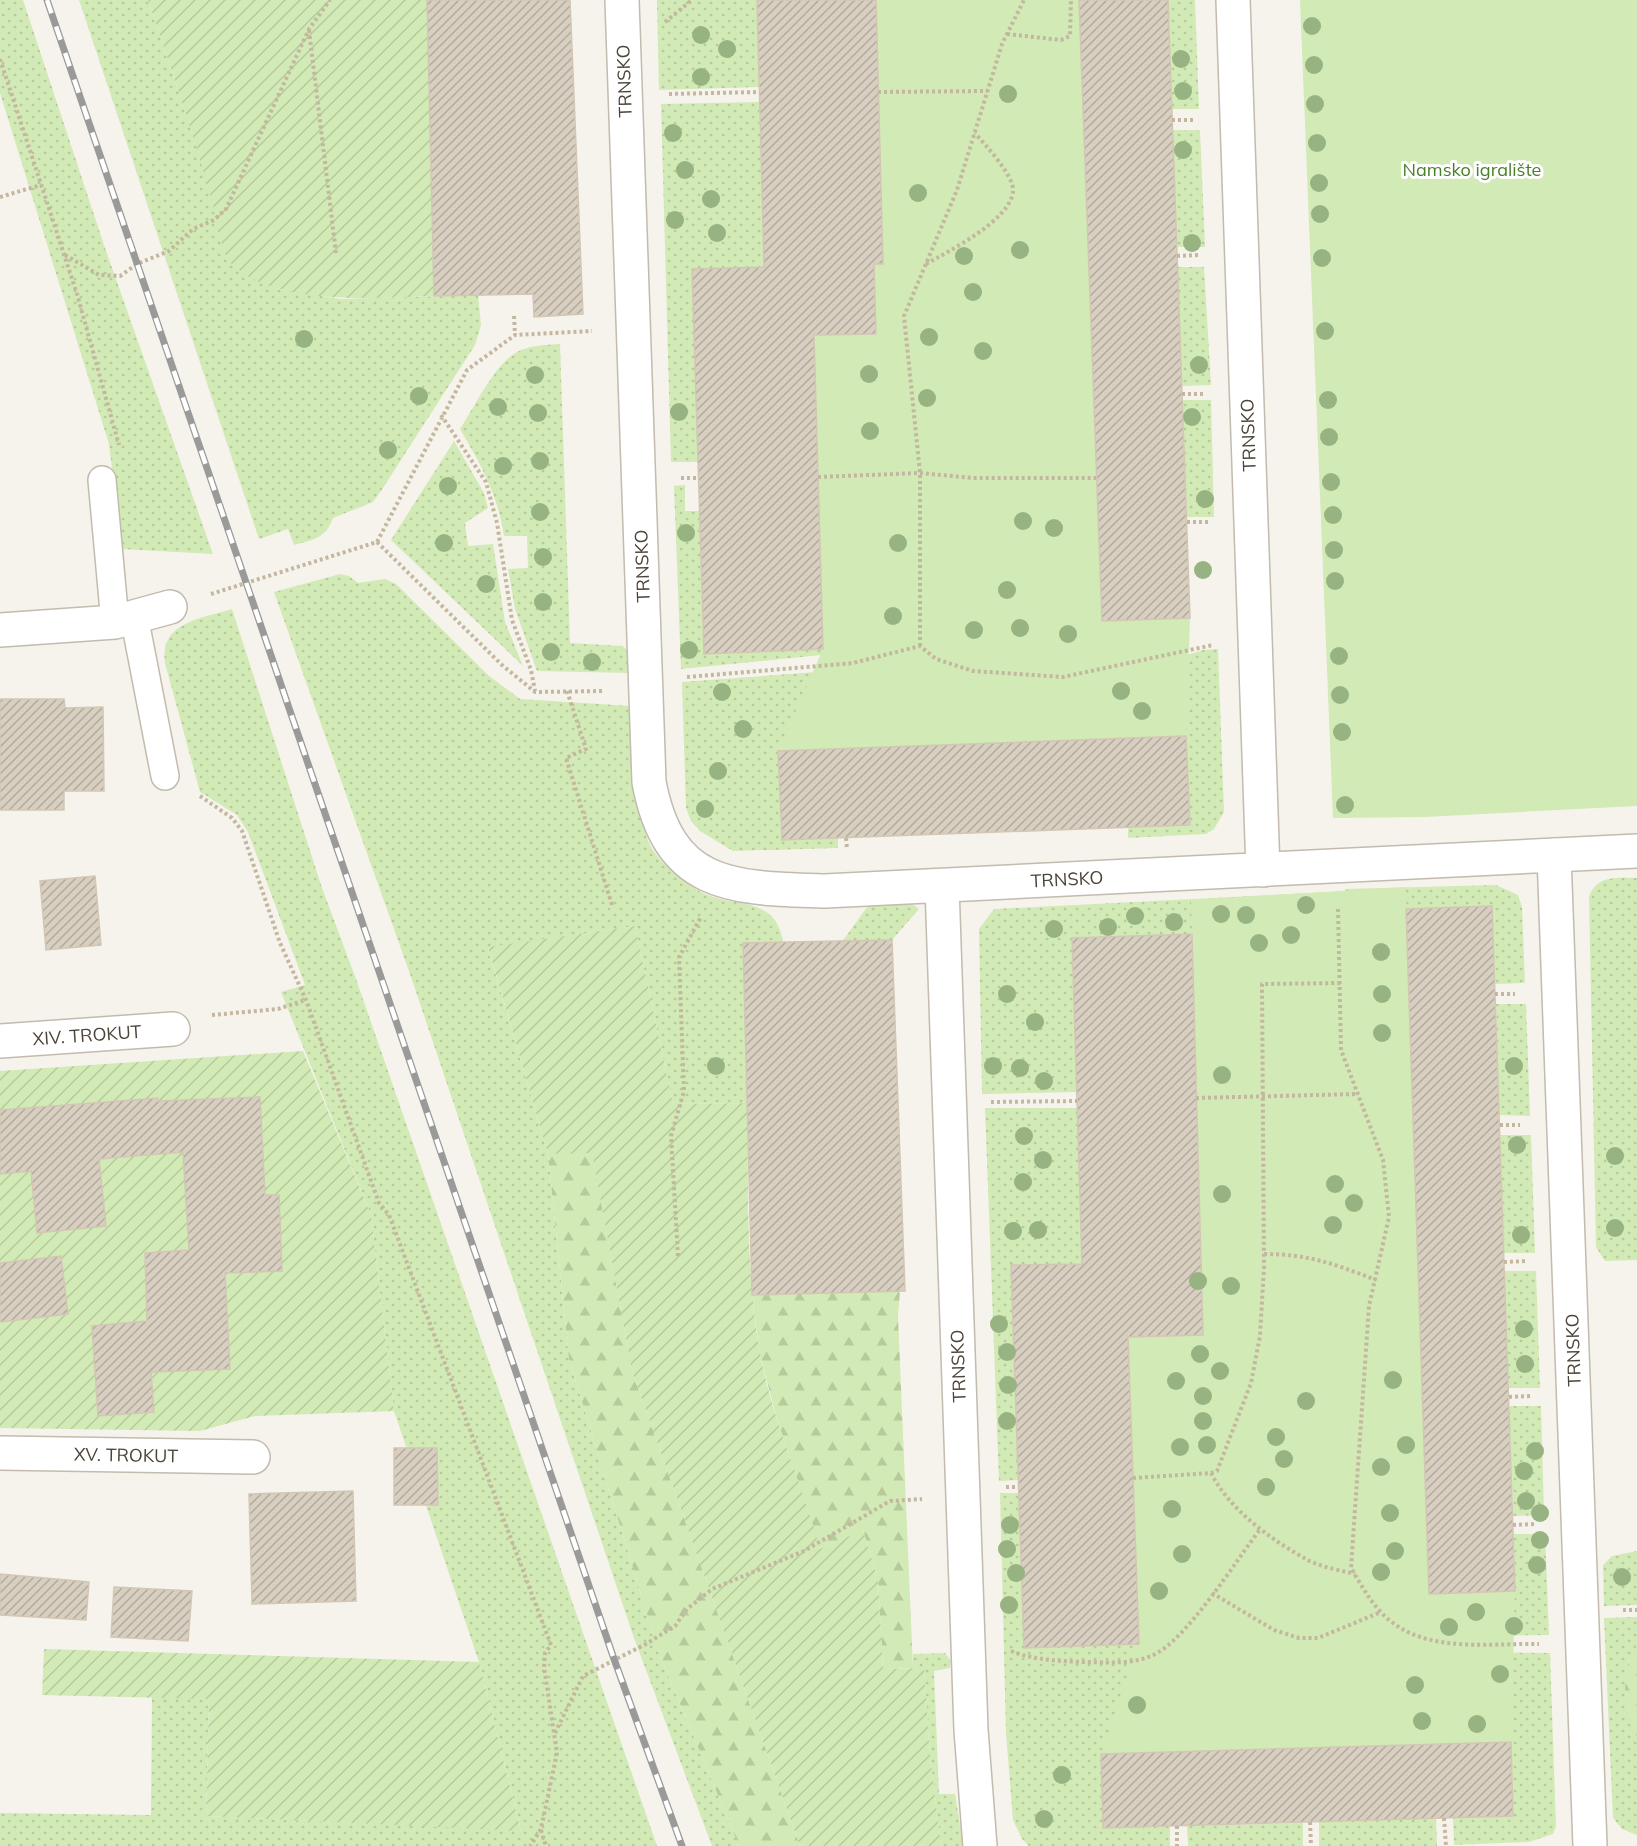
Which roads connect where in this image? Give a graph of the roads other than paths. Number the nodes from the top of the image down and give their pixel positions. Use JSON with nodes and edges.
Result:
{"nodes":[{"id":1,"x":622,"y":0,"type":"edge"},
{"id":2,"x":1233,"y":0,"type":"edge"},
{"id":3,"x":102,"y":480,"type":"dead end"},
{"id":4,"x":170,"y":607,"type":"road end"},
{"id":5,"x":125,"y":619,"type":"junction"},
{"id":6,"x":0,"y":630,"type":"edge"},
{"id":7,"x":165,"y":776,"type":"road end"},
{"id":8,"x":1637,"y":851,"type":"edge"},
{"id":9,"x":1554,"y":855,"type":"junction"},
{"id":10,"x":1263,"y":870,"type":"junction"},
{"id":11,"x":942,"y":886,"type":"junction"},
{"id":12,"x":173,"y":1029,"type":"road end"},
{"id":13,"x":0,"y":1041,"type":"edge"},
{"id":14,"x":0,"y":1453,"type":"edge"},
{"id":15,"x":253,"y":1457,"type":"dead end"},
{"id":16,"x":980,"y":1846,"type":"edge"},
{"id":17,"x":1590,"y":1846,"type":"edge"}],
"edges":[{"from":1,"to":11,"type":"street","name":"TRNSKO"},
{"from":2,"to":10,"type":"street","name":"TRNSKO"},
{"from":3,"to":5,"type":"lane"},
{"from":4,"to":5,"type":"street"},
{"from":5,"to":6,"type":"street"},
{"from":5,"to":7,"type":"lane"},
{"from":8,"to":9,"type":"street","name":"TRNSKO"},
{"from":9,"to":10,"type":"street","name":"TRNSKO"},
{"from":9,"to":17,"type":"street","name":"TRNSKO"},
{"from":10,"to":11,"type":"street","name":"TRNSKO"},
{"from":11,"to":16,"type":"street","name":"TRNSKO"},
{"from":12,"to":13,"type":"street","name":"XIV. TROKUT"},
{"from":14,"to":15,"type":"street","name":"XV. TROKUT"}]}
